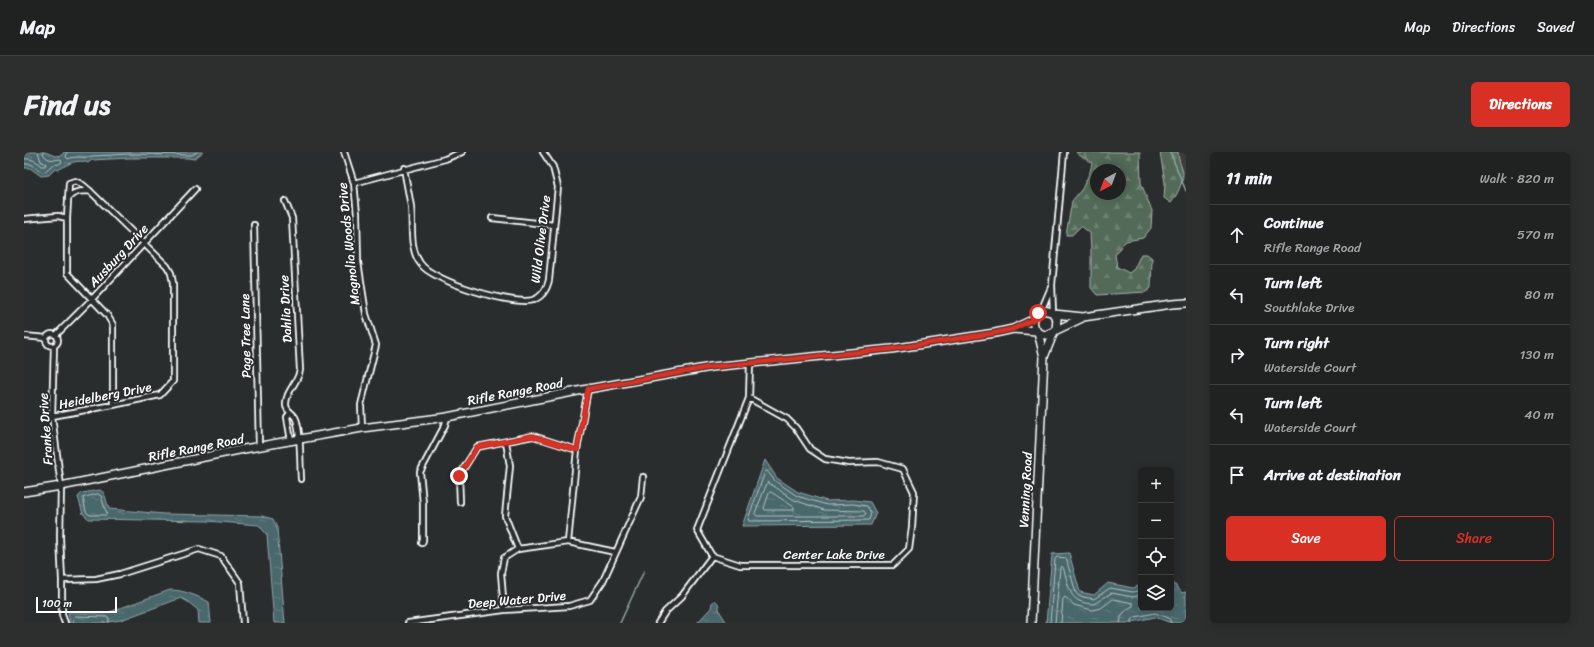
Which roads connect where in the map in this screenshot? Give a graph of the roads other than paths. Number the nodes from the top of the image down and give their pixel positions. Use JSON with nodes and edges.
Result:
{"nodes":[{"id":1,"x":344,"y":152,"type":"edge"},
{"id":2,"x":462,"y":152,"type":"edge"},
{"id":3,"x":543,"y":152,"type":"edge"},
{"id":4,"x":1064,"y":152,"type":"edge"},
{"id":5,"x":404,"y":168,"type":"junction"},
{"id":6,"x":354,"y":183,"type":"junction"},
{"id":7,"x":195,"y":189,"type":"dead end"},
{"id":8,"x":90,"y":192,"type":"junction"},
{"id":9,"x":68,"y":198,"type":"junction"},
{"id":10,"x":285,"y":201,"type":"dead end"},
{"id":11,"x":67,"y":218,"type":"junction"},
{"id":12,"x":492,"y":218,"type":"dead end"},
{"id":13,"x":24,"y":219,"type":"edge"},
{"id":14,"x":254,"y":225,"type":"dead end"},
{"id":15,"x":554,"y":225,"type":"junction"},
{"id":16,"x":144,"y":243,"type":"junction"},
{"id":17,"x":1052,"y":285,"type":"junction"},
{"id":18,"x":92,"y":299,"type":"junction"},
{"id":19,"x":1186,"y":303,"type":"edge"},
{"id":20,"x":1041,"y":311,"type":"junction"},
{"id":21,"x":1054,"y":313,"type":"junction"},
{"id":22,"x":1083,"y":317,"type":"junction"},
{"id":23,"x":1034,"y":319,"type":"junction"},
{"id":24,"x":1013,"y":329,"type":"junction"},
{"id":25,"x":1055,"y":330,"type":"junction"},
{"id":26,"x":1037,"y":331,"type":"junction"},
{"id":27,"x":24,"y":336,"type":"edge"},
{"id":28,"x":56,"y":336,"type":"junction"},
{"id":29,"x":46,"y":338,"type":"junction"},
{"id":30,"x":54,"y":346,"type":"junction"},
{"id":31,"x":1044,"y":357,"type":"junction"},
{"id":32,"x":750,"y":363,"type":"junction"},
{"id":33,"x":588,"y":389,"type":"junction"},
{"id":34,"x":749,"y":398,"type":"junction"},
{"id":35,"x":114,"y":405,"type":"junction"},
{"id":36,"x":290,"y":413,"type":"junction"},
{"id":37,"x":52,"y":416,"type":"junction"},
{"id":38,"x":447,"y":417,"type":"junction"},
{"id":39,"x":362,"y":428,"type":"junction"},
{"id":40,"x":299,"y":440,"type":"junction"},
{"id":41,"x":291,"y":441,"type":"junction"},
{"id":42,"x":506,"y":442,"type":"junction"},
{"id":43,"x":259,"y":447,"type":"junction"},
{"id":44,"x":577,"y":450,"type":"junction"},
{"id":45,"x":643,"y":477,"type":"dead end"},
{"id":46,"x":301,"y":479,"type":"dead end"},
{"id":47,"x":61,"y":486,"type":"junction"},
{"id":48,"x":24,"y":492,"type":"edge"},
{"id":49,"x":460,"y":502,"type":"dead end"},
{"id":50,"x":568,"y":542,"type":"junction"},
{"id":51,"x":422,"y":543,"type":"dead end"},
{"id":52,"x":518,"y":549,"type":"junction"},
{"id":53,"x":616,"y":552,"type":"junction"},
{"id":54,"x":712,"y":556,"type":"junction"},
{"id":55,"x":62,"y":580,"type":"junction"},
{"id":56,"x":504,"y":610,"type":"junction"},
{"id":57,"x":65,"y":623,"type":"edge"},
{"id":58,"x":243,"y":623,"type":"edge"},
{"id":59,"x":408,"y":623,"type":"edge"},
{"id":60,"x":658,"y":623,"type":"edge"},
{"id":61,"x":1031,"y":623,"type":"edge"}],
"edges":[{"from":1,"to":6,"type":"street","name":"Magnolia Woods Drive"},
{"from":2,"to":5,"type":"street"},
{"from":3,"to":15,"type":"street","name":"Wild Olive Drive"},
{"from":4,"to":17,"type":"street"},
{"from":5,"to":6,"type":"street"},
{"from":5,"to":15,"type":"street","name":"Wild Olive Drive"},
{"from":6,"to":39,"type":"street","name":"Magnolia Woods Drive"},
{"from":7,"to":16,"type":"street","name":"Ausburg Drive"},
{"from":8,"to":9,"type":"street"},
{"from":8,"to":9,"type":"street","name":"Heidelberg Drive"},
{"from":8,"to":16,"type":"street","name":"Heidelberg Drive"},
{"from":9,"to":11,"type":"street","name":"Heidelberg Drive"},
{"from":10,"to":36,"type":"street","name":"Dahlia Drive"},
{"from":11,"to":13,"type":"street"},
{"from":11,"to":18,"type":"street","name":"Heidelberg Drive"},
{"from":12,"to":15,"type":"street"},
{"from":14,"to":43,"type":"street","name":"Page Tree Lane"},
{"from":16,"to":18,"type":"street","name":"Ausburg Drive"},
{"from":16,"to":35,"type":"street","name":"Heidelberg Drive"},
{"from":17,"to":20,"type":"street"},
{"from":17,"to":21,"type":"street"},
{"from":18,"to":28,"type":"street","name":"Ausburg Drive"},
{"from":18,"to":35,"type":"street","name":"Heidelberg Drive"},
{"from":19,"to":22,"type":"main road"},
{"from":20,"to":21,"type":"main road"},
{"from":20,"to":23,"type":"main road"},
{"from":21,"to":22,"type":"main road"},
{"from":21,"to":25,"type":"main road"},
{"from":22,"to":25,"type":"main road"},
{"from":23,"to":24,"type":"main road","name":"Rifle Range Road"},
{"from":23,"to":26,"type":"main road"},
{"from":24,"to":26,"type":"main road","name":"Rifle Range Road"},
{"from":24,"to":32,"type":"main road","name":"Rifle Range Road"},
{"from":25,"to":26,"type":"main road"},
{"from":25,"to":31,"type":"main road","name":"Venning Road"},
{"from":26,"to":31,"type":"main road","name":"Venning Road"},
{"from":27,"to":29,"type":"street"},
{"from":28,"to":29,"type":"street"},
{"from":28,"to":30,"type":"street"},
{"from":29,"to":30,"type":"street"},
{"from":30,"to":37,"type":"street","name":"Franke Drive"},
{"from":31,"to":61,"type":"main road","name":"Venning Road"},
{"from":32,"to":33,"type":"main road","name":"Rifle Range Road"},
{"from":32,"to":34,"type":"street"},
{"from":33,"to":38,"type":"main road","name":"Rifle Range Road"},
{"from":33,"to":44,"type":"street"},
{"from":34,"to":54,"type":"street"},
{"from":34,"to":54,"type":"street","name":"Center Lake Drive"},
{"from":35,"to":37,"type":"street","name":"Heidelberg Drive"},
{"from":36,"to":40,"type":"street","name":"Dahlia Drive"},
{"from":36,"to":41,"type":"street","name":"Dahlia Drive"},
{"from":37,"to":47,"type":"street","name":"Franke Drive"},
{"from":38,"to":39,"type":"main road","name":"Rifle Range Road"},
{"from":38,"to":51,"type":"street"},
{"from":39,"to":40,"type":"main road","name":"Rifle Range Road"},
{"from":40,"to":41,"type":"main road","name":"Rifle Range Road"},
{"from":40,"to":46,"type":"street","name":"Dahlia Drive"},
{"from":41,"to":43,"type":"main road","name":"Rifle Range Road"},
{"from":42,"to":44,"type":"street"},
{"from":42,"to":49,"type":"street"},
{"from":42,"to":52,"type":"street"},
{"from":43,"to":47,"type":"main road","name":"Rifle Range Road"},
{"from":44,"to":50,"type":"street"},
{"from":45,"to":53,"type":"street","name":"Deep Water Drive"},
{"from":47,"to":48,"type":"main road","name":"Rifle Range Road"},
{"from":47,"to":55,"type":"street","name":"Franke Drive"},
{"from":50,"to":52,"type":"street"},
{"from":50,"to":53,"type":"street"},
{"from":52,"to":56,"type":"street"},
{"from":53,"to":56,"type":"street","name":"Deep Water Drive"},
{"from":54,"to":60,"type":"street"},
{"from":55,"to":57,"type":"street","name":"Franke Drive"},
{"from":55,"to":58,"type":"street"},
{"from":56,"to":59,"type":"street","name":"Deep Water Drive"}]}
